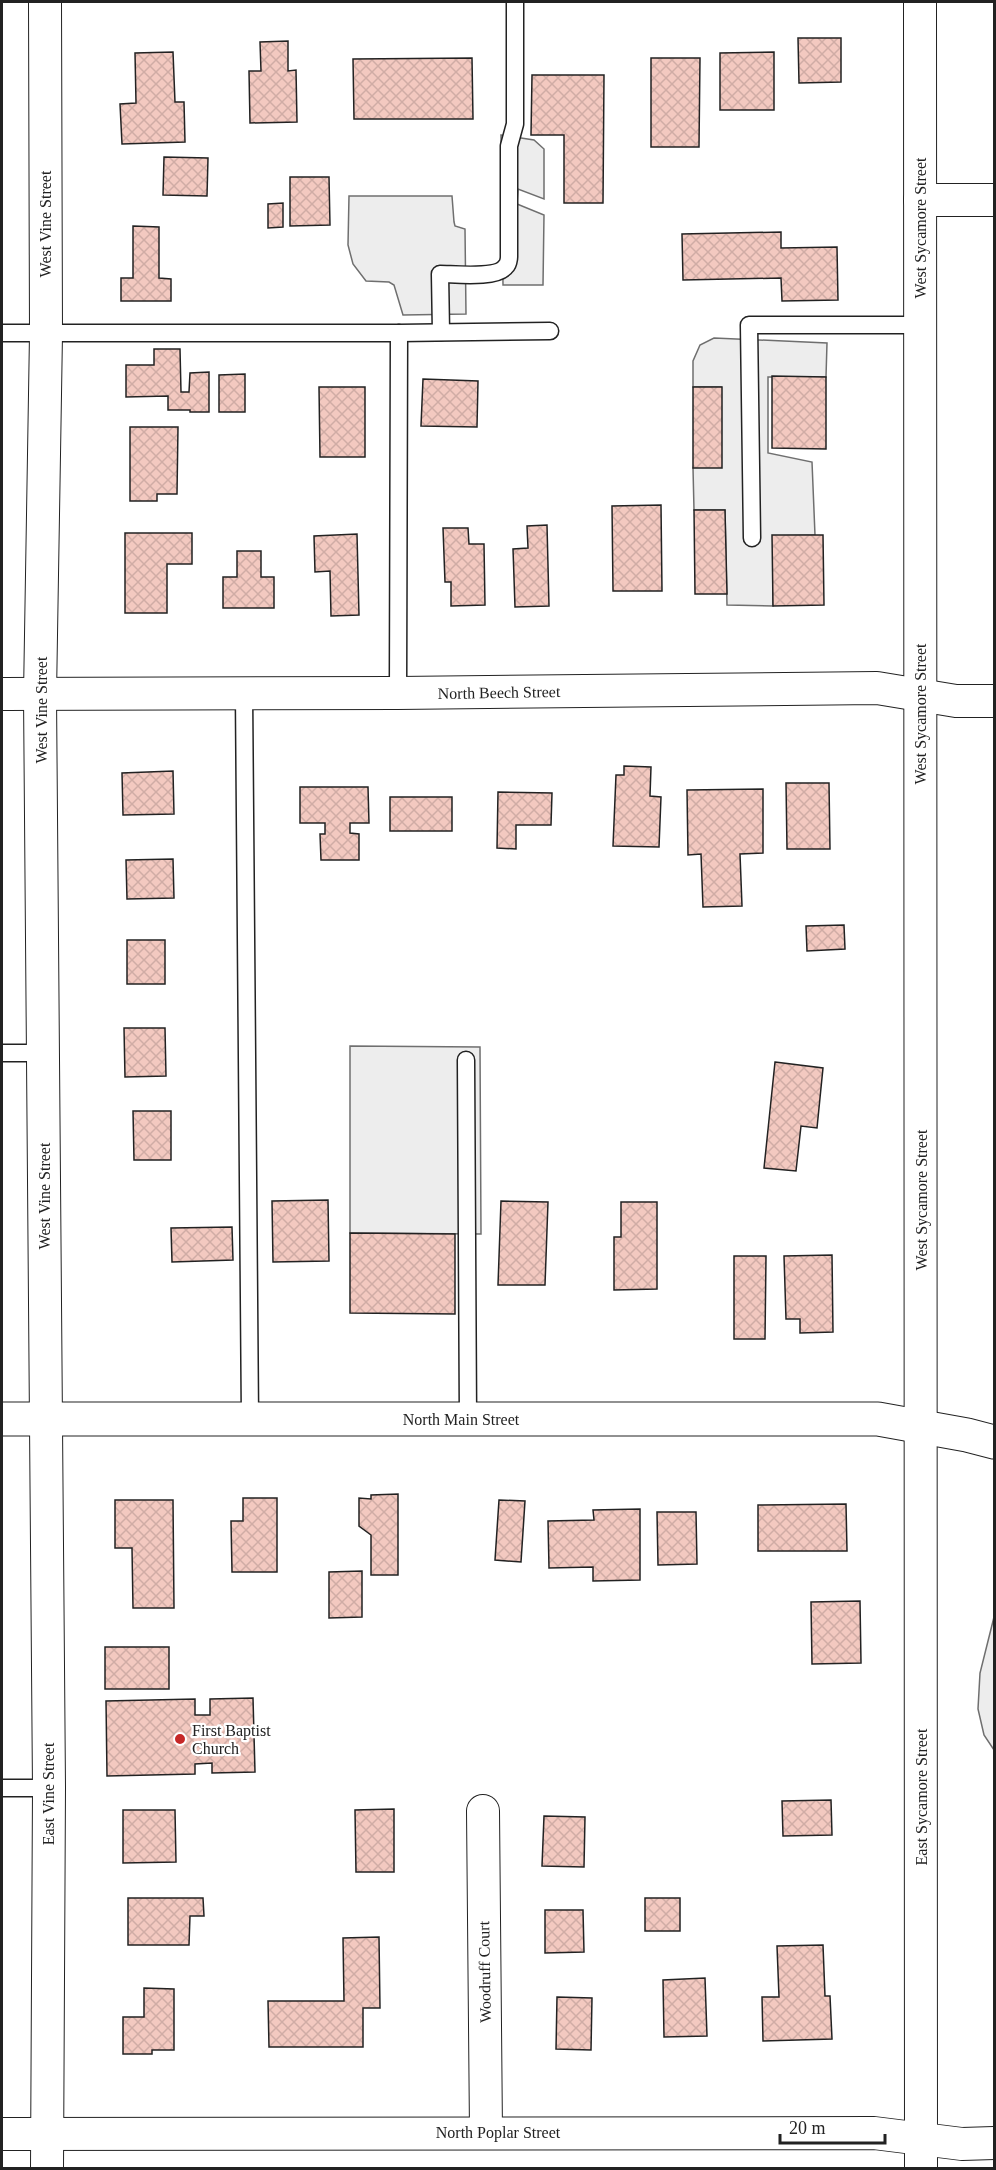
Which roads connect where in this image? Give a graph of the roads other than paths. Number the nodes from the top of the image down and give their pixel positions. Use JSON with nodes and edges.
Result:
{"nodes":[{"id":1,"x":45,"y":2,"type":"edge"},
{"id":2,"x":515,"y":2,"type":"edge"},
{"id":3,"x":920,"y":2,"type":"edge"},
{"id":4,"x":920,"y":200,"type":"junction"},
{"id":5,"x":994,"y":200,"type":"edge"},
{"id":6,"x":920,"y":325,"type":"junction"},
{"id":7,"x":550,"y":331,"type":"dead end"},
{"id":8,"x":2,"y":333,"type":"edge"},
{"id":9,"x":399,"y":333,"type":"junction"},
{"id":10,"x":441,"y":333,"type":"junction"},
{"id":11,"x":46,"y":334,"type":"junction"},
{"id":12,"x":752,"y":538,"type":"dead end"},
{"id":13,"x":398,"y":693,"type":"junction"},
{"id":14,"x":2,"y":694,"type":"edge"},
{"id":15,"x":244,"y":694,"type":"junction"},
{"id":16,"x":40,"y":695,"type":"junction"},
{"id":17,"x":920,"y":695,"type":"junction"},
{"id":18,"x":994,"y":701,"type":"edge"},
{"id":19,"x":2,"y":1053,"type":"edge"},
{"id":20,"x":43,"y":1053,"type":"junction"},
{"id":21,"x":466,"y":1060,"type":"dead end"},
{"id":22,"x":2,"y":1419,"type":"edge"},
{"id":23,"x":45,"y":1419,"type":"junction"},
{"id":24,"x":250,"y":1419,"type":"junction"},
{"id":25,"x":468,"y":1419,"type":"junction"},
{"id":26,"x":921,"y":1426,"type":"junction"},
{"id":27,"x":994,"y":1442,"type":"edge"},
{"id":28,"x":2,"y":1788,"type":"edge"},
{"id":29,"x":49,"y":1788,"type":"junction"},
{"id":30,"x":483,"y":1811,"type":"dead end"},
{"id":31,"x":486,"y":2132,"type":"junction"},
{"id":32,"x":2,"y":2134,"type":"edge"},
{"id":33,"x":47,"y":2134,"type":"junction"},
{"id":34,"x":994,"y":2144,"type":"edge"},
{"id":35,"x":921,"y":2154,"type":"edge"},
{"id":36,"x":47,"y":2169,"type":"edge"}],
"edges":[{"from":1,"to":11,"type":"street","name":"West Vine Street"},
{"from":2,"to":10,"type":"lane"},
{"from":3,"to":4,"type":"street","name":"West Sycamore Street"},
{"from":4,"to":5,"type":"street"},
{"from":4,"to":6,"type":"street","name":"West Sycamore Street"},
{"from":6,"to":12,"type":"lane"},
{"from":6,"to":17,"type":"street","name":"West Sycamore Street"},
{"from":7,"to":10,"type":"lane"},
{"from":8,"to":11,"type":"lane"},
{"from":9,"to":10,"type":"lane"},
{"from":9,"to":11,"type":"lane"},
{"from":9,"to":13,"type":"lane"},
{"from":11,"to":16,"type":"street","name":"West Vine Street"},
{"from":13,"to":15,"type":"street","name":"North Beech Street"},
{"from":13,"to":17,"type":"street","name":"North Beech Street"},
{"from":14,"to":16,"type":"street","name":"North Beech Street"},
{"from":15,"to":16,"type":"street","name":"North Beech Street"},
{"from":15,"to":24,"type":"lane"},
{"from":16,"to":20,"type":"street","name":"West Vine Street"},
{"from":17,"to":18,"type":"street","name":"North Beech Street"},
{"from":17,"to":26,"type":"street","name":"West Sycamore Street"},
{"from":19,"to":20,"type":"lane"},
{"from":20,"to":23,"type":"street","name":"West Vine Street"},
{"from":21,"to":25,"type":"lane"},
{"from":22,"to":23,"type":"main road","name":"North Main Street"},
{"from":23,"to":24,"type":"main road","name":"North Main Street"},
{"from":23,"to":29,"type":"street","name":"East Vine Street"},
{"from":24,"to":25,"type":"main road","name":"North Main Street"},
{"from":25,"to":26,"type":"main road","name":"North Main Street"},
{"from":26,"to":27,"type":"main road","name":"North Main Street"},
{"from":26,"to":35,"type":"street","name":"East Sycamore Street"},
{"from":28,"to":29,"type":"lane"},
{"from":29,"to":33,"type":"street","name":"East Vine Street"},
{"from":30,"to":31,"type":"street","name":"Woodruff Court"},
{"from":31,"to":33,"type":"street","name":"North Poplar Street"},
{"from":31,"to":35,"type":"street","name":"North Poplar Street"},
{"from":32,"to":33,"type":"street","name":"North Poplar Street"},
{"from":33,"to":36,"type":"street","name":"East Vine Street"},
{"from":34,"to":35,"type":"street","name":"North Poplar Street"}]}
